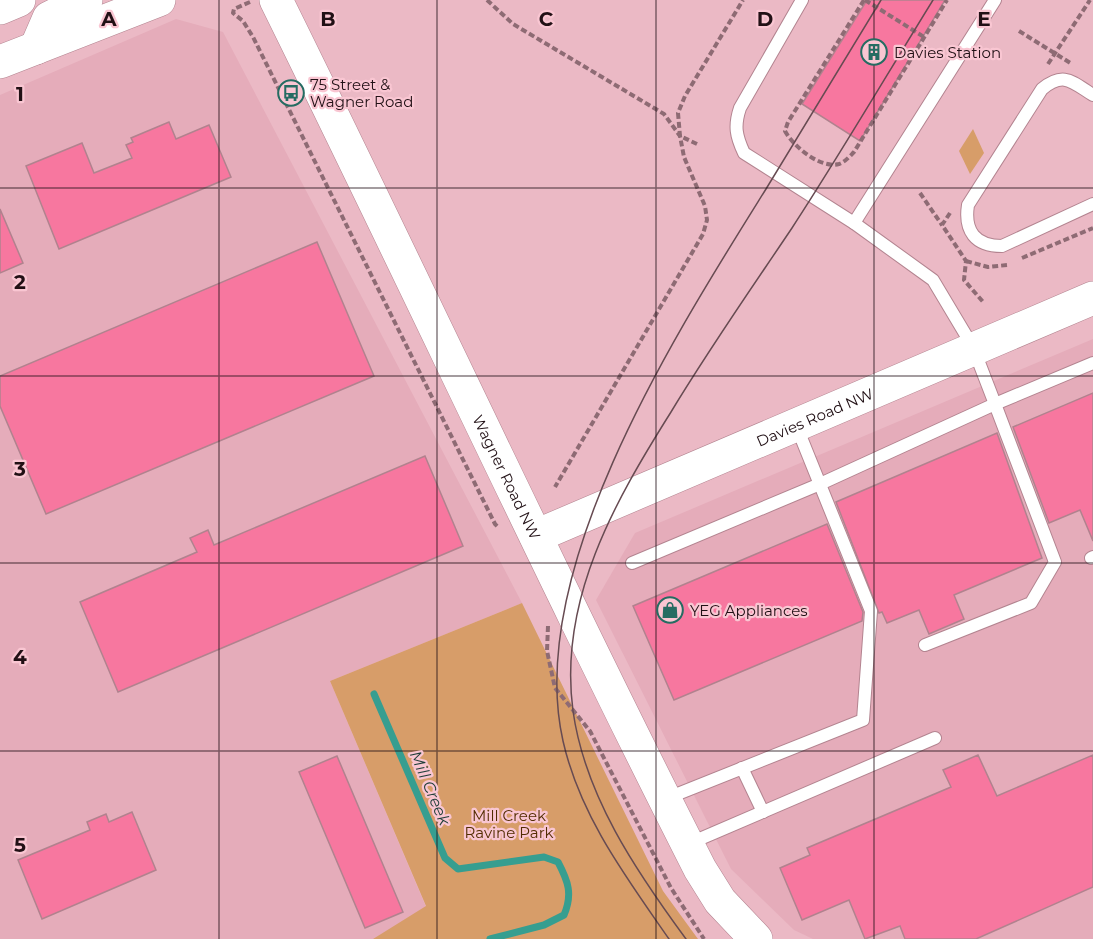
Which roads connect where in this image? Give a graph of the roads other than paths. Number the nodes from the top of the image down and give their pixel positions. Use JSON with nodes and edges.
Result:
{"nodes":[{"id":1,"x":20,"y":0,"type":"edge"},
{"id":2,"x":86,"y":0,"type":"edge"},
{"id":3,"x":159,"y":0,"type":"edge"},
{"id":4,"x":276,"y":0,"type":"edge"},
{"id":5,"x":802,"y":0,"type":"edge"},
{"id":6,"x":995,"y":0,"type":"edge"},
{"id":7,"x":0,"y":8,"type":"edge"},
{"id":8,"x":36,"y":48,"type":"junction"},
{"id":9,"x":0,"y":62,"type":"edge"},
{"id":10,"x":1093,"y":95,"type":"edge"},
{"id":11,"x":1093,"y":204,"type":"edge"},
{"id":12,"x":854,"y":223,"type":"junction"},
{"id":13,"x":1093,"y":298,"type":"edge"},
{"id":14,"x":973,"y":348,"type":"junction"},
{"id":15,"x":1093,"y":363,"type":"edge"},
{"id":16,"x":995,"y":404,"type":"junction"},
{"id":17,"x":795,"y":424,"type":"junction"},
{"id":18,"x":820,"y":484,"type":"junction"},
{"id":19,"x":536,"y":536,"type":"junction"},
{"id":20,"x":632,"y":563,"type":"dead end"},
{"id":21,"x":925,"y":645,"type":"dead end"},
{"id":22,"x":935,"y":738,"type":"dead end"},
{"id":23,"x":742,"y":768,"type":"junction"},
{"id":24,"x":664,"y":799,"type":"junction"},
{"id":25,"x":763,"y":812,"type":"junction"},
{"id":26,"x":687,"y":844,"type":"junction"},
{"id":27,"x":756,"y":939,"type":"edge"}],
"edges":[{"from":1,"to":7,"type":"street"},
{"from":2,"to":8,"type":"street"},
{"from":3,"to":8,"type":"street"},
{"from":4,"to":19,"type":"street","name":"Wagner Road NW"},
{"from":5,"to":12,"type":"lane"},
{"from":6,"to":12,"type":"lane"},
{"from":8,"to":9,"type":"street"},
{"from":10,"to":11,"type":"lane"},
{"from":12,"to":14,"type":"lane"},
{"from":13,"to":14,"type":"street","name":"Davies Road NW"},
{"from":14,"to":16,"type":"lane"},
{"from":14,"to":17,"type":"street","name":"Davies Road NW"},
{"from":15,"to":16,"type":"lane"},
{"from":16,"to":18,"type":"lane"},
{"from":16,"to":21,"type":"lane"},
{"from":17,"to":18,"type":"lane"},
{"from":17,"to":19,"type":"street","name":"Davies Road NW"},
{"from":18,"to":20,"type":"lane"},
{"from":18,"to":23,"type":"lane"},
{"from":19,"to":24,"type":"street","name":"Wagner Road NW"},
{"from":22,"to":25,"type":"lane"},
{"from":23,"to":24,"type":"lane"},
{"from":23,"to":25,"type":"lane"},
{"from":24,"to":26,"type":"street","name":"Wagner Road NW"},
{"from":25,"to":26,"type":"lane"},
{"from":26,"to":27,"type":"street","name":"Wagner Road NW"}]}
